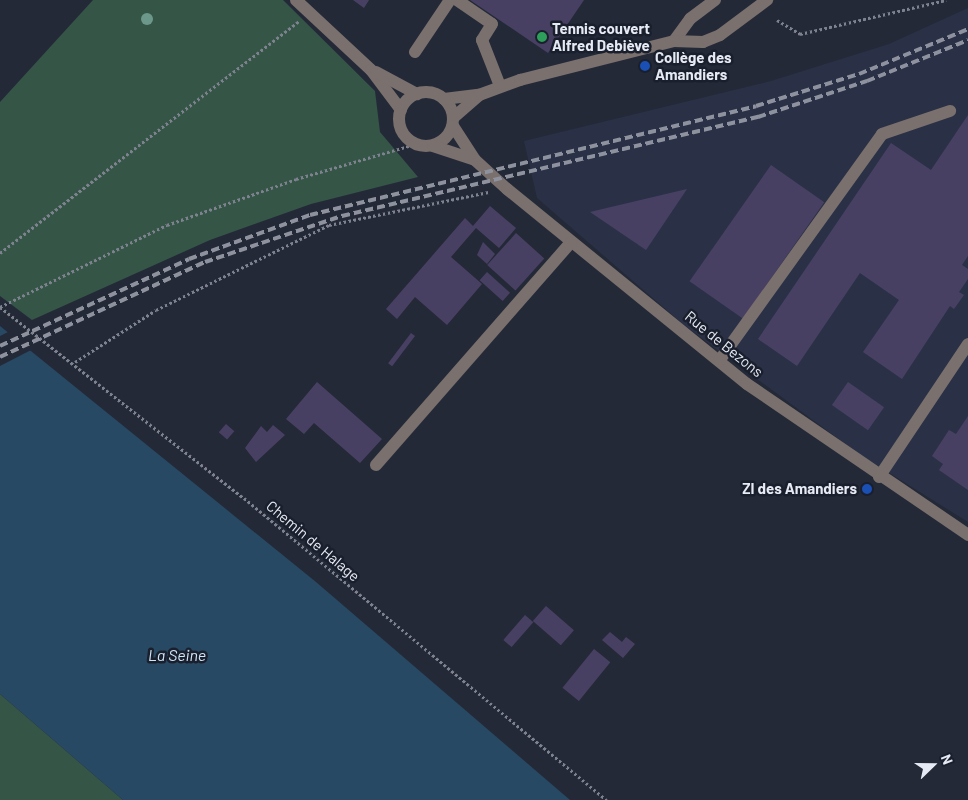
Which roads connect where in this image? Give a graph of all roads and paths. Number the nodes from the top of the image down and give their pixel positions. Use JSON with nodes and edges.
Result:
{"nodes":[{"id":1,"x":296,"y":0,"type":"edge"},
{"id":2,"x":450,"y":0,"type":"edge"},
{"id":3,"x":457,"y":0,"type":"edge"},
{"id":4,"x":715,"y":0,"type":"edge"},
{"id":5,"x":767,"y":0,"type":"edge"},
{"id":6,"x":946,"y":0,"type":"edge"},
{"id":7,"x":310,"y":13,"type":"junction"},
{"id":8,"x":777,"y":20,"type":"dead end"},
{"id":9,"x":674,"y":41,"type":"junction"},
{"id":10,"x":415,"y":52,"type":"dead end"},
{"id":11,"x":371,"y":70,"type":"junction"},
{"id":12,"x":500,"y":86,"type":"junction"},
{"id":13,"x":417,"y":94,"type":"junction"},
{"id":14,"x":479,"y":95,"type":"junction"},
{"id":15,"x":444,"y":99,"type":"junction"},
{"id":16,"x":401,"y":110,"type":"junction"},
{"id":17,"x":950,"y":110,"type":"dead end"},
{"id":18,"x":453,"y":122,"type":"junction"},
{"id":19,"x":416,"y":144,"type":"junction"},
{"id":20,"x":433,"y":146,"type":"junction"},
{"id":21,"x":475,"y":160,"type":"junction"},
{"id":22,"x":507,"y":189,"type":"junction"},
{"id":23,"x":572,"y":242,"type":"junction"},
{"id":24,"x":0,"y":253,"type":"edge"},
{"id":25,"x":0,"y":307,"type":"edge"},
{"id":26,"x":968,"y":344,"type":"edge"},
{"id":27,"x":719,"y":361,"type":"junction"},
{"id":28,"x":75,"y":362,"type":"junction"},
{"id":29,"x":376,"y":465,"type":"dead end"},
{"id":30,"x":879,"y":477,"type":"junction"},
{"id":31,"x":968,"y":535,"type":"edge"},
{"id":32,"x":606,"y":800,"type":"edge"}],
"edges":[{"from":1,"to":7,"type":"street"},
{"from":2,"to":10,"type":"street"},
{"from":3,"to":12,"type":"street"},
{"from":4,"to":9,"type":"street"},
{"from":5,"to":9,"type":"street"},
{"from":6,"to":8,"type":"path"},
{"from":7,"to":11,"type":"street"},
{"from":7,"to":24,"type":"path"},
{"from":9,"to":12,"type":"street"},
{"from":11,"to":13,"type":"street"},
{"from":11,"to":16,"type":"street"},
{"from":12,"to":14,"type":"street"},
{"from":13,"to":15,"type":"street"},
{"from":13,"to":16,"type":"street"},
{"from":14,"to":15,"type":"street"},
{"from":14,"to":18,"type":"street"},
{"from":15,"to":18,"type":"street","name":"Rue de Bezons"},
{"from":16,"to":19,"type":"street"},
{"from":17,"to":27,"type":"street"},
{"from":18,"to":20,"type":"street"},
{"from":18,"to":21,"type":"street","name":"Rue de Bezons"},
{"from":19,"to":20,"type":"street","name":"Rue de Bezons"},
{"from":19,"to":25,"type":"path"},
{"from":20,"to":21,"type":"street","name":"Rue de Bezons"},
{"from":21,"to":22,"type":"street","name":"Rue de Bezons"},
{"from":22,"to":23,"type":"street","name":"Rue de Bezons"},
{"from":22,"to":28,"type":"path"},
{"from":23,"to":27,"type":"street","name":"Rue de Bezons"},
{"from":23,"to":29,"type":"street"},
{"from":25,"to":28,"type":"path","name":"Chemin de Halage"},
{"from":26,"to":30,"type":"street"},
{"from":27,"to":30,"type":"street","name":"Rue de Bezons"},
{"from":28,"to":32,"type":"path","name":"Chemin de Halage"},
{"from":30,"to":31,"type":"street","name":"Rue de Bezons"}]}
